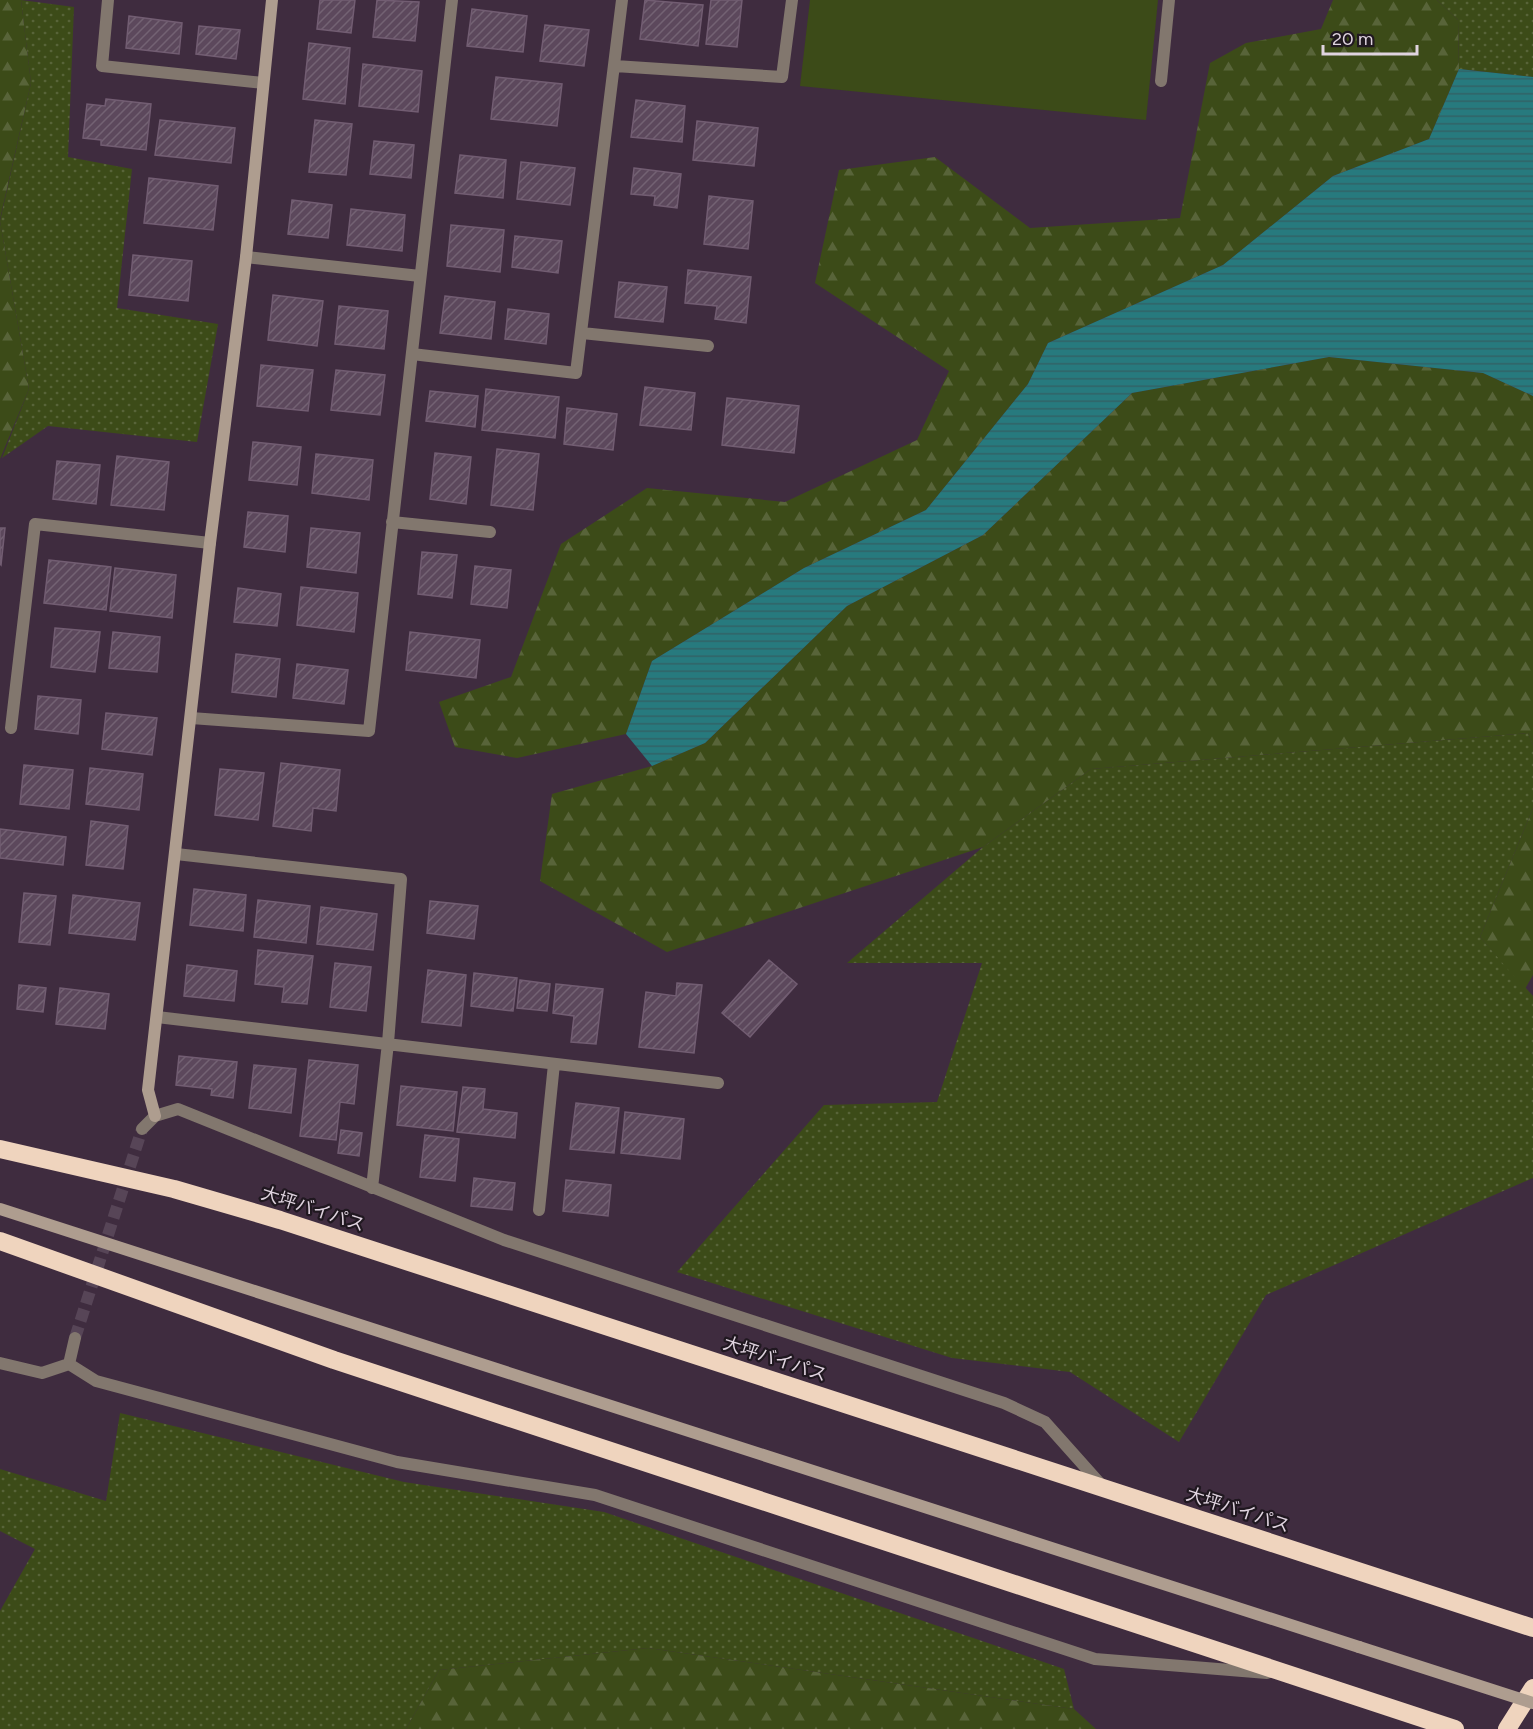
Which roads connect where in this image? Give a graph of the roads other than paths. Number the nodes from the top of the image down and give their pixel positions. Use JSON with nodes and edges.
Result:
{"nodes":[{"id":1,"x":108,"y":0,"type":"edge"},
{"id":2,"x":272,"y":0,"type":"edge"},
{"id":3,"x":452,"y":0,"type":"edge"},
{"id":4,"x":622,"y":0,"type":"edge"},
{"id":5,"x":792,"y":0,"type":"edge"},
{"id":6,"x":1169,"y":0,"type":"edge"},
{"id":7,"x":615,"y":66,"type":"junction"},
{"id":8,"x":1161,"y":81,"type":"dead end"},
{"id":9,"x":263,"y":83,"type":"junction"},
{"id":10,"x":246,"y":257,"type":"junction"},
{"id":11,"x":420,"y":276,"type":"junction"},
{"id":12,"x":582,"y":333,"type":"junction"},
{"id":13,"x":708,"y":346,"type":"dead end"},
{"id":14,"x":412,"y":354,"type":"junction"},
{"id":15,"x":392,"y":522,"type":"junction"},
{"id":16,"x":490,"y":532,"type":"dead end"},
{"id":17,"x":210,"y":543,"type":"junction"},
{"id":18,"x":191,"y":718,"type":"junction"},
{"id":19,"x":11,"y":728,"type":"dead end"},
{"id":20,"x":176,"y":854,"type":"junction"},
{"id":21,"x":157,"y":1017,"type":"junction"},
{"id":22,"x":388,"y":1043,"type":"junction"},
{"id":23,"x":554,"y":1064,"type":"junction"},
{"id":24,"x":718,"y":1083,"type":"dead end"},
{"id":25,"x":155,"y":1116,"type":"junction"},
{"id":26,"x":142,"y":1128,"type":"tunnel mouth"},
{"id":27,"x":0,"y":1149,"type":"edge"},
{"id":28,"x":372,"y":1188,"type":"junction"},
{"id":29,"x":0,"y":1209,"type":"edge"},
{"id":30,"x":539,"y":1210,"type":"dead end"},
{"id":31,"x":0,"y":1241,"type":"edge"},
{"id":32,"x":75,"y":1338,"type":"tunnel mouth"},
{"id":33,"x":0,"y":1363,"type":"edge"},
{"id":34,"x":69,"y":1364,"type":"junction"},
{"id":35,"x":1104,"y":1489,"type":"junction"},
{"id":36,"x":1533,"y":1628,"type":"edge"},
{"id":37,"x":1293,"y":1675,"type":"junction"},
{"id":38,"x":1533,"y":1688,"type":"edge"},
{"id":39,"x":1533,"y":1703,"type":"edge"},
{"id":40,"x":1533,"y":1710,"type":"edge"},
{"id":41,"x":1455,"y":1729,"type":"edge"},
{"id":42,"x":1507,"y":1729,"type":"edge"},
{"id":43,"x":1513,"y":1729,"type":"edge"}],
"edges":[{"from":1,"to":9,"type":"street"},
{"from":2,"to":9,"type":"street"},
{"from":3,"to":11,"type":"street"},
{"from":4,"to":7,"type":"street"},
{"from":5,"to":7,"type":"street"},
{"from":6,"to":8,"type":"street"},
{"from":7,"to":12,"type":"street"},
{"from":9,"to":10,"type":"street"},
{"from":10,"to":11,"type":"street"},
{"from":10,"to":17,"type":"street"},
{"from":11,"to":14,"type":"street"},
{"from":12,"to":13,"type":"street"},
{"from":12,"to":14,"type":"street"},
{"from":14,"to":15,"type":"street"},
{"from":15,"to":16,"type":"street"},
{"from":15,"to":18,"type":"street"},
{"from":17,"to":18,"type":"street"},
{"from":17,"to":19,"type":"street"},
{"from":18,"to":20,"type":"street"},
{"from":20,"to":21,"type":"street"},
{"from":20,"to":22,"type":"street"},
{"from":21,"to":22,"type":"street"},
{"from":21,"to":25,"type":"street"},
{"from":22,"to":23,"type":"street"},
{"from":22,"to":28,"type":"street"},
{"from":23,"to":24,"type":"street"},
{"from":23,"to":30,"type":"street"},
{"from":25,"to":26,"type":"street"},
{"from":25,"to":28,"type":"street"},
{"from":27,"to":35,"type":"highway","name":"大坪バイパス"},
{"from":28,"to":35,"type":"street"},
{"from":29,"to":39,"type":"street","bridge":true},
{"from":31,"to":37,"type":"highway"},
{"from":32,"to":34,"type":"street"},
{"from":33,"to":34,"type":"street"},
{"from":34,"to":37,"type":"street"},
{"from":35,"to":36,"type":"highway","name":"大坪バイパス"},
{"from":37,"to":41,"type":"highway"},
{"from":38,"to":42,"type":"highway"},
{"from":40,"to":43,"type":"highway"}]}
